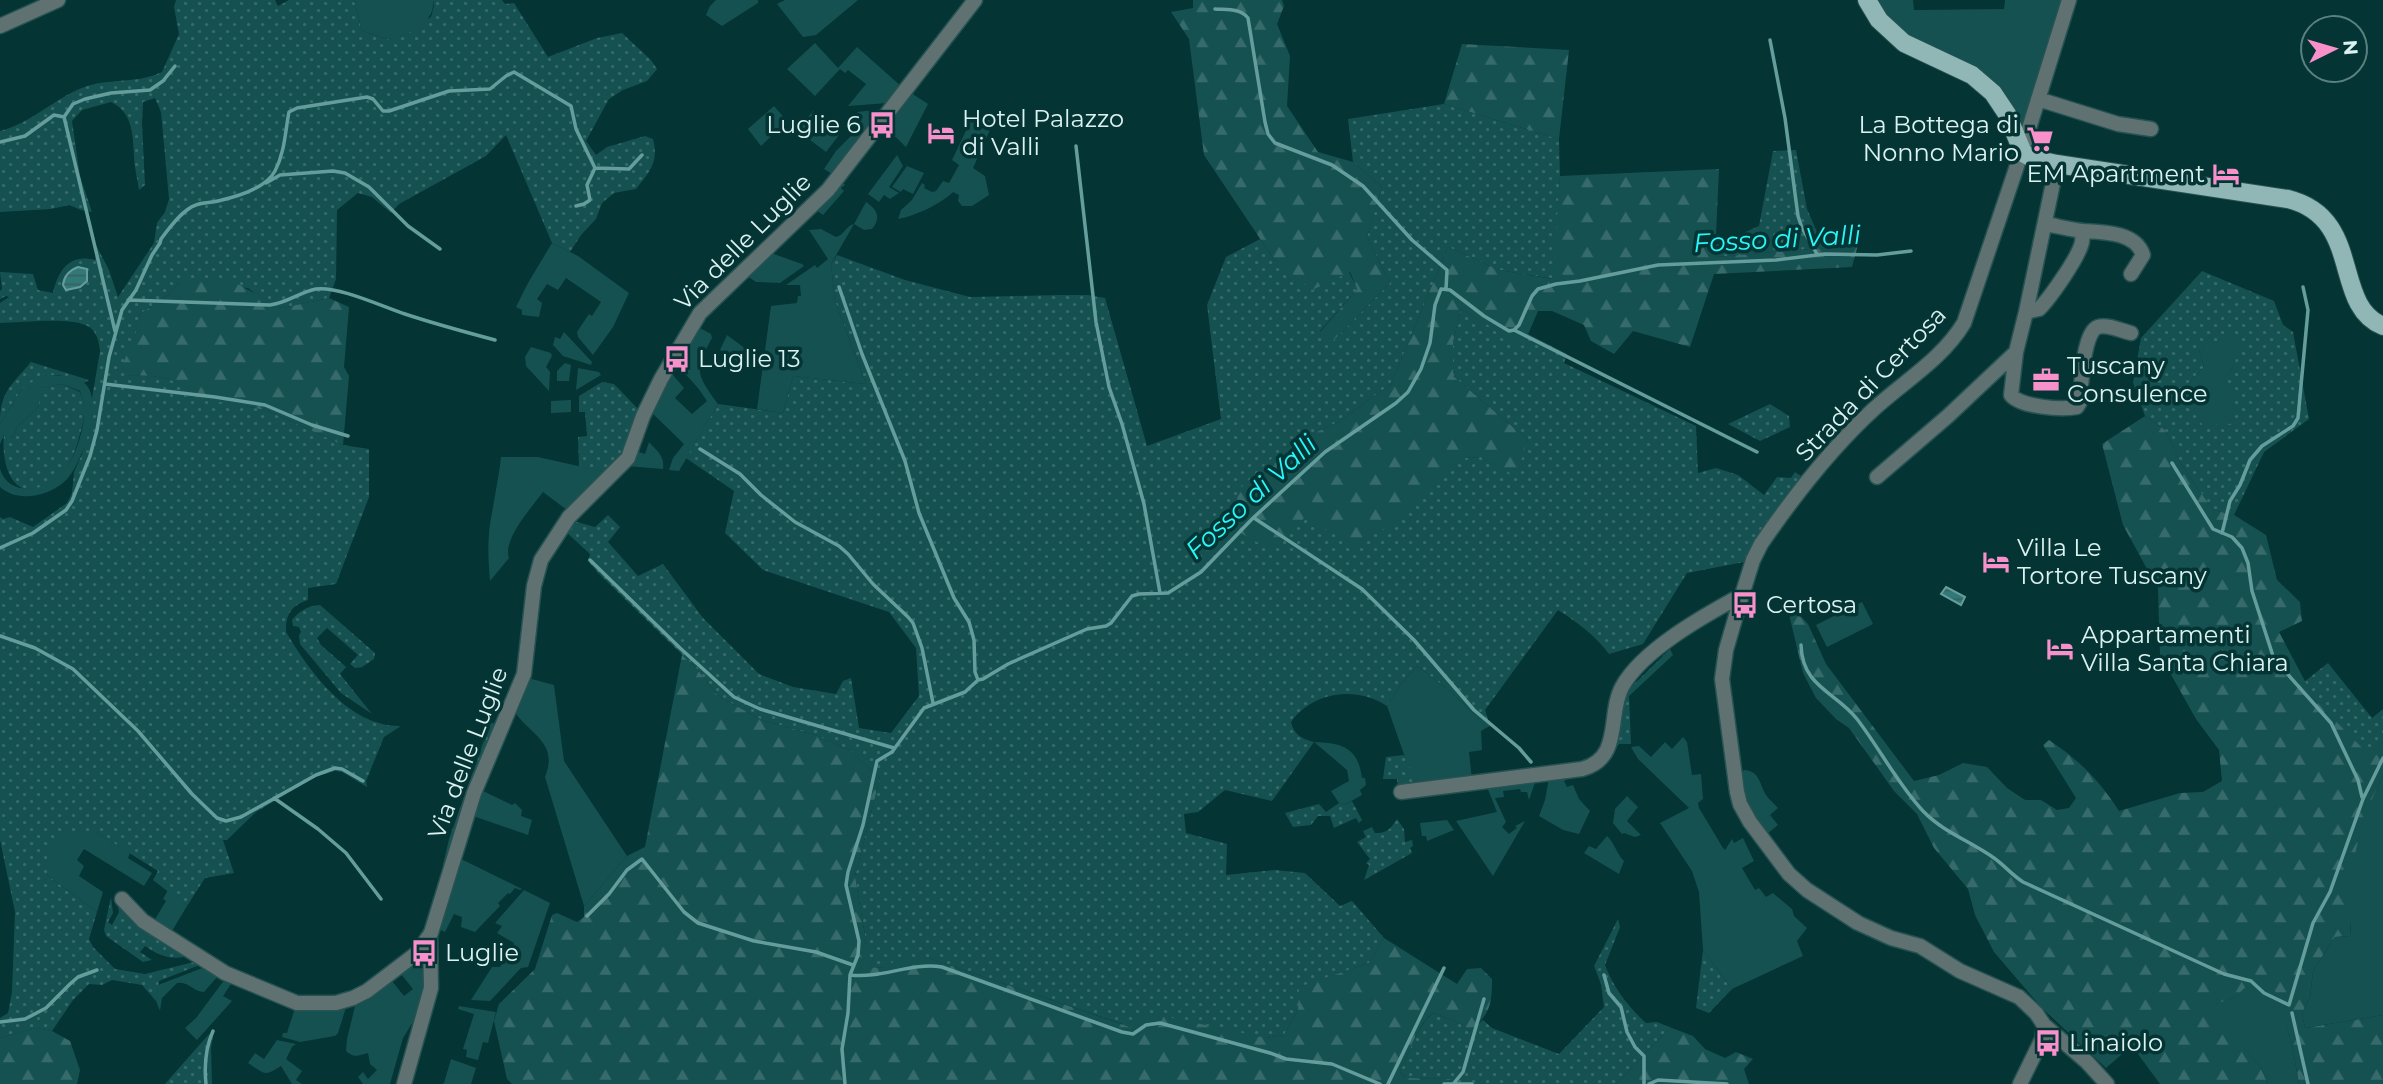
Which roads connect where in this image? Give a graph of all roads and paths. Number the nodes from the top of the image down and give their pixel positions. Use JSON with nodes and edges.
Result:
{"nodes":[{"id":1,"x":58,"y":0,"type":"edge"},
{"id":2,"x":975,"y":0,"type":"edge"},
{"id":3,"x":1867,"y":0,"type":"edge"},
{"id":4,"x":2069,"y":0,"type":"edge"},
{"id":5,"x":0,"y":26,"type":"edge"},
{"id":6,"x":2040,"y":93,"type":"junction"},
{"id":7,"x":2151,"y":129,"type":"dead end"},
{"id":8,"x":2022,"y":151,"type":"junction"},
{"id":9,"x":2057,"y":164,"type":"junction"},
{"id":10,"x":2045,"y":224,"type":"junction"},
{"id":11,"x":2081,"y":232,"type":"junction"},
{"id":12,"x":2131,"y":274,"type":"dead end"},
{"id":13,"x":2026,"y":312,"type":"junction"},
{"id":14,"x":2383,"y":326,"type":"edge"},
{"id":15,"x":2131,"y":333,"type":"dead end"},
{"id":16,"x":2016,"y":352,"type":"junction"},
{"id":17,"x":1877,"y":477,"type":"dead end"},
{"id":18,"x":1742,"y":595,"type":"junction"},
{"id":19,"x":1401,"y":792,"type":"dead end"},
{"id":20,"x":122,"y":899,"type":"dead end"},
{"id":21,"x":430,"y":933,"type":"junction"},
{"id":22,"x":2044,"y":1025,"type":"junction"},
{"id":23,"x":404,"y":1084,"type":"edge"},
{"id":24,"x":2020,"y":1084,"type":"edge"},
{"id":25,"x":2106,"y":1084,"type":"edge"}],
"edges":[{"from":1,"to":5,"type":"street"},
{"from":2,"to":21,"type":"street","name":"Via delle Luglie"},
{"from":3,"to":8,"type":"main road"},
{"from":4,"to":6,"type":"street","name":"Strada di Certosa"},
{"from":6,"to":7,"type":"street"},
{"from":6,"to":8,"type":"street","name":"Strada di Certosa"},
{"from":8,"to":9,"type":"main road"},
{"from":8,"to":18,"type":"street","name":"Strada di Certosa"},
{"from":9,"to":10,"type":"street"},
{"from":9,"to":14,"type":"main road"},
{"from":10,"to":11,"type":"street"},
{"from":10,"to":13,"type":"street"},
{"from":11,"to":12,"type":"street"},
{"from":11,"to":13,"type":"street"},
{"from":13,"to":16,"type":"street"},
{"from":15,"to":16,"type":"street"},
{"from":16,"to":17,"type":"street"},
{"from":18,"to":19,"type":"street"},
{"from":18,"to":22,"type":"street","name":"Strada di Certosa"},
{"from":20,"to":21,"type":"street","name":"Via delle Luglie"},
{"from":21,"to":23,"type":"street"},
{"from":22,"to":24,"type":"street"},
{"from":22,"to":25,"type":"street","name":"Strada di Certosa"}]}
